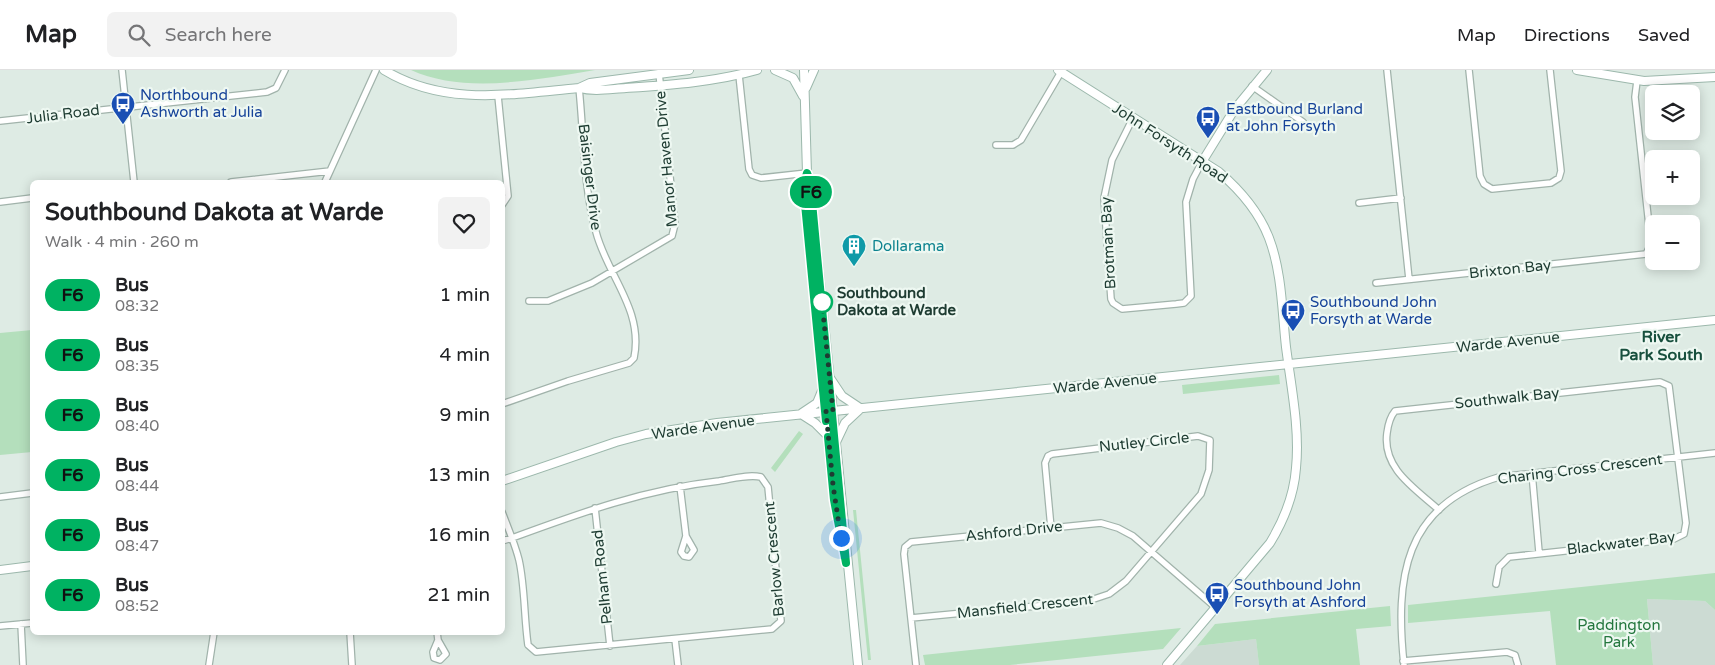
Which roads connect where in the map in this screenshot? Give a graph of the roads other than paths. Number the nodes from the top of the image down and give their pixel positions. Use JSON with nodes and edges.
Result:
{"nodes":[{"id":1,"x":122,"y":70,"type":"edge"},
{"id":2,"x":285,"y":70,"type":"edge"},
{"id":3,"x":376,"y":70,"type":"edge"},
{"id":4,"x":384,"y":70,"type":"edge"},
{"id":5,"x":689,"y":70,"type":"edge"},
{"id":6,"x":757,"y":70,"type":"edge"},
{"id":7,"x":775,"y":70,"type":"edge"},
{"id":8,"x":804,"y":70,"type":"edge"},
{"id":9,"x":814,"y":70,"type":"edge"},
{"id":10,"x":1267,"y":70,"type":"edge"},
{"id":11,"x":1387,"y":70,"type":"edge"},
{"id":12,"x":1469,"y":70,"type":"edge"},
{"id":13,"x":1550,"y":70,"type":"edge"},
{"id":14,"x":1577,"y":70,"type":"edge"},
{"id":15,"x":1059,"y":71,"type":"edge"},
{"id":16,"x":659,"y":73,"type":"junction"},
{"id":17,"x":739,"y":75,"type":"junction"},
{"id":18,"x":1715,"y":77,"type":"edge"},
{"id":19,"x":1637,"y":81,"type":"junction"},
{"id":20,"x":660,"y":85,"type":"junction"},
{"id":21,"x":1252,"y":86,"type":"junction"},
{"id":22,"x":579,"y":88,"type":"junction"},
{"id":23,"x":498,"y":96,"type":"junction"},
{"id":24,"x":804,"y":98,"type":"junction"},
{"id":25,"x":126,"y":107,"type":"junction"},
{"id":26,"x":1133,"y":118,"type":"junction"},
{"id":27,"x":0,"y":121,"type":"edge"},
{"id":28,"x":1303,"y":122,"type":"dead end"},
{"id":29,"x":996,"y":145,"type":"dead end"},
{"id":30,"x":1202,"y":162,"type":"junction"},
{"id":31,"x":330,"y":171,"type":"junction"},
{"id":32,"x":807,"y":173,"type":"junction"},
{"id":33,"x":134,"y":180,"type":"edge"},
{"id":34,"x":249,"y":180,"type":"edge"},
{"id":35,"x":326,"y":180,"type":"edge"},
{"id":36,"x":30,"y":198,"type":"edge"},
{"id":37,"x":1401,"y":198,"type":"junction"},
{"id":38,"x":505,"y":200,"type":"edge"},
{"id":39,"x":0,"y":202,"type":"edge"},
{"id":40,"x":1359,"y":203,"type":"dead end"},
{"id":41,"x":614,"y":272,"type":"junction"},
{"id":42,"x":1409,"y":279,"type":"junction"},
{"id":43,"x":1376,"y":283,"type":"dead end"},
{"id":44,"x":529,"y":301,"type":"dead end"},
{"id":45,"x":1715,"y":320,"type":"edge"},
{"id":46,"x":1288,"y":364,"type":"junction"},
{"id":47,"x":829,"y":376,"type":"junction"},
{"id":48,"x":824,"y":386,"type":"junction"},
{"id":49,"x":505,"y":403,"type":"edge"},
{"id":50,"x":861,"y":408,"type":"junction"},
{"id":51,"x":829,"y":411,"type":"junction"},
{"id":52,"x":801,"y":414,"type":"junction"},
{"id":53,"x":828,"y":437,"type":"junction"},
{"id":54,"x":836,"y":444,"type":"junction"},
{"id":55,"x":1715,"y":453,"type":"edge"},
{"id":56,"x":1678,"y":457,"type":"junction"},
{"id":57,"x":1532,"y":473,"type":"junction"},
{"id":58,"x":505,"y":480,"type":"edge"},
{"id":59,"x":680,"y":486,"type":"junction"},
{"id":60,"x":30,"y":493,"type":"edge"},
{"id":61,"x":0,"y":497,"type":"edge"},
{"id":62,"x":595,"y":508,"type":"junction"},
{"id":63,"x":1439,"y":510,"type":"junction"},
{"id":64,"x":505,"y":520,"type":"edge"},
{"id":65,"x":1051,"y":528,"type":"junction"},
{"id":66,"x":686,"y":536,"type":"dead end"},
{"id":67,"x":512,"y":538,"type":"junction"},
{"id":68,"x":505,"y":540,"type":"edge"},
{"id":69,"x":1151,"y":552,"type":"junction"},
{"id":70,"x":1539,"y":552,"type":"junction"},
{"id":71,"x":846,"y":563,"type":"junction"},
{"id":72,"x":30,"y":566,"type":"edge"},
{"id":73,"x":0,"y":570,"type":"edge"},
{"id":74,"x":1496,"y":584,"type":"dead end"},
{"id":75,"x":1215,"y":608,"type":"junction"},
{"id":76,"x":911,"y":618,"type":"junction"},
{"id":77,"x":30,"y":623,"type":"edge"},
{"id":78,"x":21,"y":624,"type":"junction"},
{"id":79,"x":0,"y":626,"type":"edge"},
{"id":80,"x":214,"y":635,"type":"edge"},
{"id":81,"x":350,"y":635,"type":"edge"},
{"id":82,"x":437,"y":635,"type":"edge"},
{"id":83,"x":438,"y":640,"type":"dead end"},
{"id":84,"x":675,"y":640,"type":"junction"},
{"id":85,"x":610,"y":646,"type":"junction"},
{"id":86,"x":1404,"y":663,"type":"edge"},
{"id":87,"x":22,"y":665,"type":"edge"},
{"id":88,"x":210,"y":665,"type":"edge"},
{"id":89,"x":352,"y":665,"type":"edge"},
{"id":90,"x":678,"y":665,"type":"edge"},
{"id":91,"x":858,"y":665,"type":"edge"},
{"id":92,"x":916,"y":665,"type":"edge"},
{"id":93,"x":1166,"y":665,"type":"edge"},
{"id":94,"x":1518,"y":665,"type":"edge"}],
"edges":[{"from":1,"to":25,"type":"street"},
{"from":2,"to":25,"type":"street","name":"Julia Road"},
{"from":3,"to":31,"type":"street"},
{"from":4,"to":23,"type":"street"},
{"from":5,"to":16,"type":"street"},
{"from":6,"to":17,"type":"street"},
{"from":7,"to":24,"type":"street"},
{"from":8,"to":24,"type":"street"},
{"from":9,"to":24,"type":"street"},
{"from":10,"to":21,"type":"street"},
{"from":11,"to":37,"type":"street"},
{"from":12,"to":13,"type":"street"},
{"from":14,"to":19,"type":"street"},
{"from":15,"to":26,"type":"street","name":"John Forsyth Road"},
{"from":15,"to":29,"type":"street"},
{"from":16,"to":20,"type":"street","name":"Manor Haven Drive"},
{"from":16,"to":22,"type":"street"},
{"from":17,"to":20,"type":"street"},
{"from":17,"to":32,"type":"street"},
{"from":18,"to":19,"type":"street"},
{"from":19,"to":42,"type":"street","name":"Brixton Bay"},
{"from":20,"to":22,"type":"street"},
{"from":20,"to":41,"type":"street","name":"Manor Haven Drive"},
{"from":21,"to":28,"type":"street"},
{"from":21,"to":30,"type":"street"},
{"from":22,"to":23,"type":"street"},
{"from":22,"to":41,"type":"street","name":"Baisinger Drive"},
{"from":23,"to":38,"type":"street"},
{"from":24,"to":32,"type":"street"},
{"from":25,"to":27,"type":"street","name":"Julia Road"},
{"from":25,"to":33,"type":"street"},
{"from":26,"to":30,"type":"street","name":"John Forsyth Road"},
{"from":26,"to":30,"type":"street","name":"Brotman Bay"},
{"from":30,"to":46,"type":"street","name":"John Forsyth Road"},
{"from":31,"to":34,"type":"street"},
{"from":31,"to":35,"type":"street"},
{"from":32,"to":47,"type":"street"},
{"from":32,"to":48,"type":"street"},
{"from":36,"to":39,"type":"street"},
{"from":37,"to":40,"type":"street"},
{"from":37,"to":42,"type":"street"},
{"from":41,"to":44,"type":"street","name":"Manor Haven Drive"},
{"from":41,"to":49,"type":"street","name":"Baisinger Drive"},
{"from":42,"to":43,"type":"street"},
{"from":45,"to":46,"type":"street","name":"Warde Avenue"},
{"from":46,"to":50,"type":"street","name":"Warde Avenue"},
{"from":46,"to":75,"type":"street","name":"John Forsyth Road"},
{"from":47,"to":50,"type":"street"},
{"from":47,"to":51,"type":"street"},
{"from":48,"to":51,"type":"street"},
{"from":48,"to":52,"type":"street"},
{"from":50,"to":51,"type":"street","name":"Warde Avenue"},
{"from":50,"to":54,"type":"street"},
{"from":51,"to":52,"type":"street","name":"Warde Avenue"},
{"from":51,"to":53,"type":"street"},
{"from":51,"to":54,"type":"street"},
{"from":52,"to":53,"type":"street"},
{"from":52,"to":58,"type":"street","name":"Warde Avenue"},
{"from":53,"to":71,"type":"street"},
{"from":54,"to":71,"type":"street"},
{"from":55,"to":56,"type":"street","name":"Charing Cross Crescent"},
{"from":56,"to":57,"type":"street","name":"Charing Cross Crescent"},
{"from":56,"to":63,"type":"street","name":"Southwalk Bay"},
{"from":56,"to":70,"type":"street","name":"Blackwater Bay"},
{"from":57,"to":63,"type":"street","name":"Charing Cross Crescent"},
{"from":57,"to":70,"type":"street"},
{"from":59,"to":62,"type":"street","name":"Barlow Crescent"},
{"from":59,"to":66,"type":"street"},
{"from":59,"to":84,"type":"street","name":"Barlow Crescent"},
{"from":60,"to":61,"type":"street"},
{"from":62,"to":67,"type":"street","name":"Barlow Crescent"},
{"from":62,"to":85,"type":"street","name":"Pelham Road"},
{"from":63,"to":86,"type":"street","name":"Charing Cross Crescent"},
{"from":64,"to":67,"type":"street","name":"Barlow Crescent"},
{"from":65,"to":69,"type":"street","name":"Ashford Drive"},
{"from":65,"to":69,"type":"street","name":"Nutley Circle"},
{"from":65,"to":76,"type":"street","name":"Ashford Drive"},
{"from":67,"to":68,"type":"street","name":"Barlow Crescent"},
{"from":67,"to":85,"type":"street","name":"Barlow Crescent"},
{"from":69,"to":75,"type":"street","name":"Ashford Drive"},
{"from":69,"to":76,"type":"street","name":"Mansfield Crescent"},
{"from":70,"to":74,"type":"street","name":"Blackwater Bay"},
{"from":71,"to":91,"type":"street"},
{"from":72,"to":73,"type":"street"},
{"from":75,"to":93,"type":"street","name":"John Forsyth Road"},
{"from":76,"to":92,"type":"street","name":"Ashford Drive"},
{"from":77,"to":78,"type":"street"},
{"from":78,"to":79,"type":"street"},
{"from":78,"to":87,"type":"street"},
{"from":80,"to":88,"type":"street"},
{"from":81,"to":89,"type":"street"},
{"from":82,"to":83,"type":"street"},
{"from":84,"to":85,"type":"street","name":"Barlow Crescent"},
{"from":84,"to":90,"type":"street"},
{"from":86,"to":94,"type":"street"}]}
